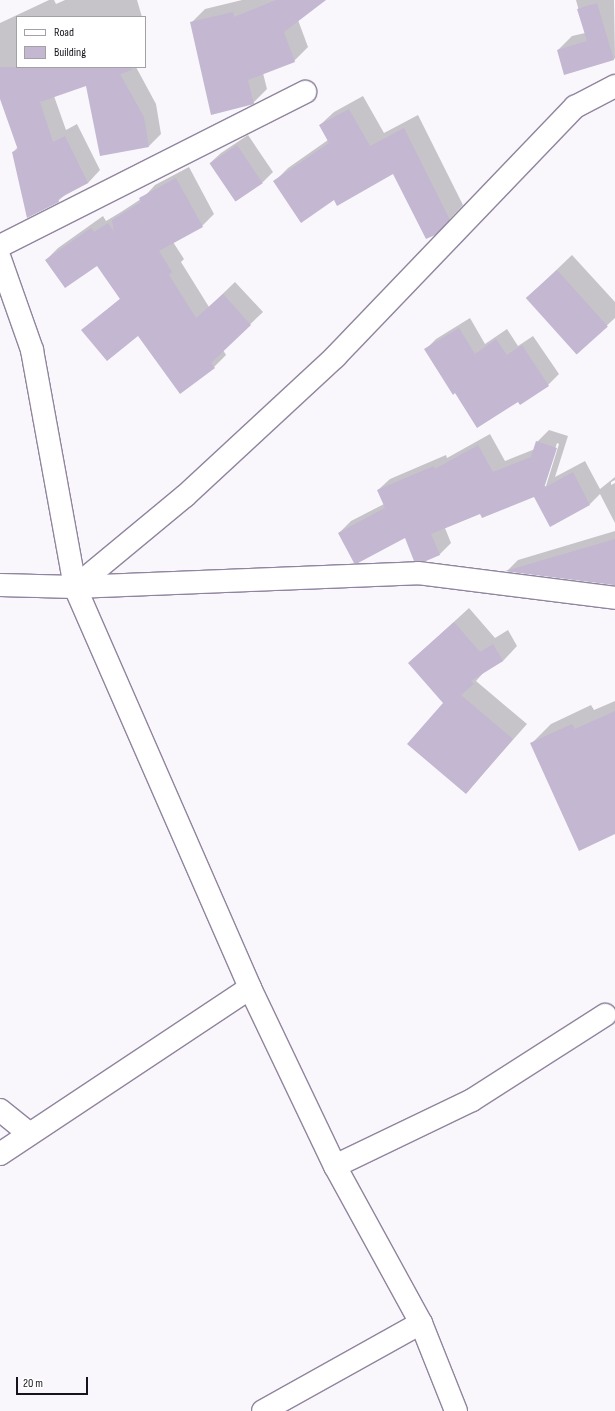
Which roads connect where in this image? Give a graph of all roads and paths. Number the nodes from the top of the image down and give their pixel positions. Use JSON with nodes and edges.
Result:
{"nodes":[{"id":1,"x":615,"y":86,"type":"edge"},
{"id":2,"x":305,"y":92,"type":"dead end"},
{"id":3,"x":0,"y":246,"type":"edge"},
{"id":4,"x":0,"y":259,"type":"edge"},
{"id":5,"x":0,"y":585,"type":"edge"},
{"id":6,"x":75,"y":587,"type":"junction"},
{"id":7,"x":615,"y":598,"type":"edge"},
{"id":8,"x":250,"y":988,"type":"junction"},
{"id":9,"x":605,"y":1015,"type":"dead end"},
{"id":10,"x":0,"y":1110,"type":"edge"},
{"id":11,"x":30,"y":1134,"type":"junction"},
{"id":12,"x":0,"y":1154,"type":"edge"},
{"id":13,"x":336,"y":1166,"type":"junction"},
{"id":14,"x":421,"y":1323,"type":"junction"},
{"id":15,"x":262,"y":1411,"type":"edge"},
{"id":16,"x":456,"y":1411,"type":"edge"}],
"edges":[{"from":1,"to":6,"type":"street"},
{"from":2,"to":3,"type":"street"},
{"from":4,"to":6,"type":"street"},
{"from":5,"to":6,"type":"street"},
{"from":6,"to":7,"type":"street"},
{"from":6,"to":8,"type":"street"},
{"from":8,"to":11,"type":"street"},
{"from":8,"to":13,"type":"street"},
{"from":9,"to":13,"type":"street"},
{"from":10,"to":11,"type":"street"},
{"from":11,"to":12,"type":"street"},
{"from":13,"to":14,"type":"street"},
{"from":14,"to":15,"type":"street"},
{"from":14,"to":16,"type":"street"}]}
